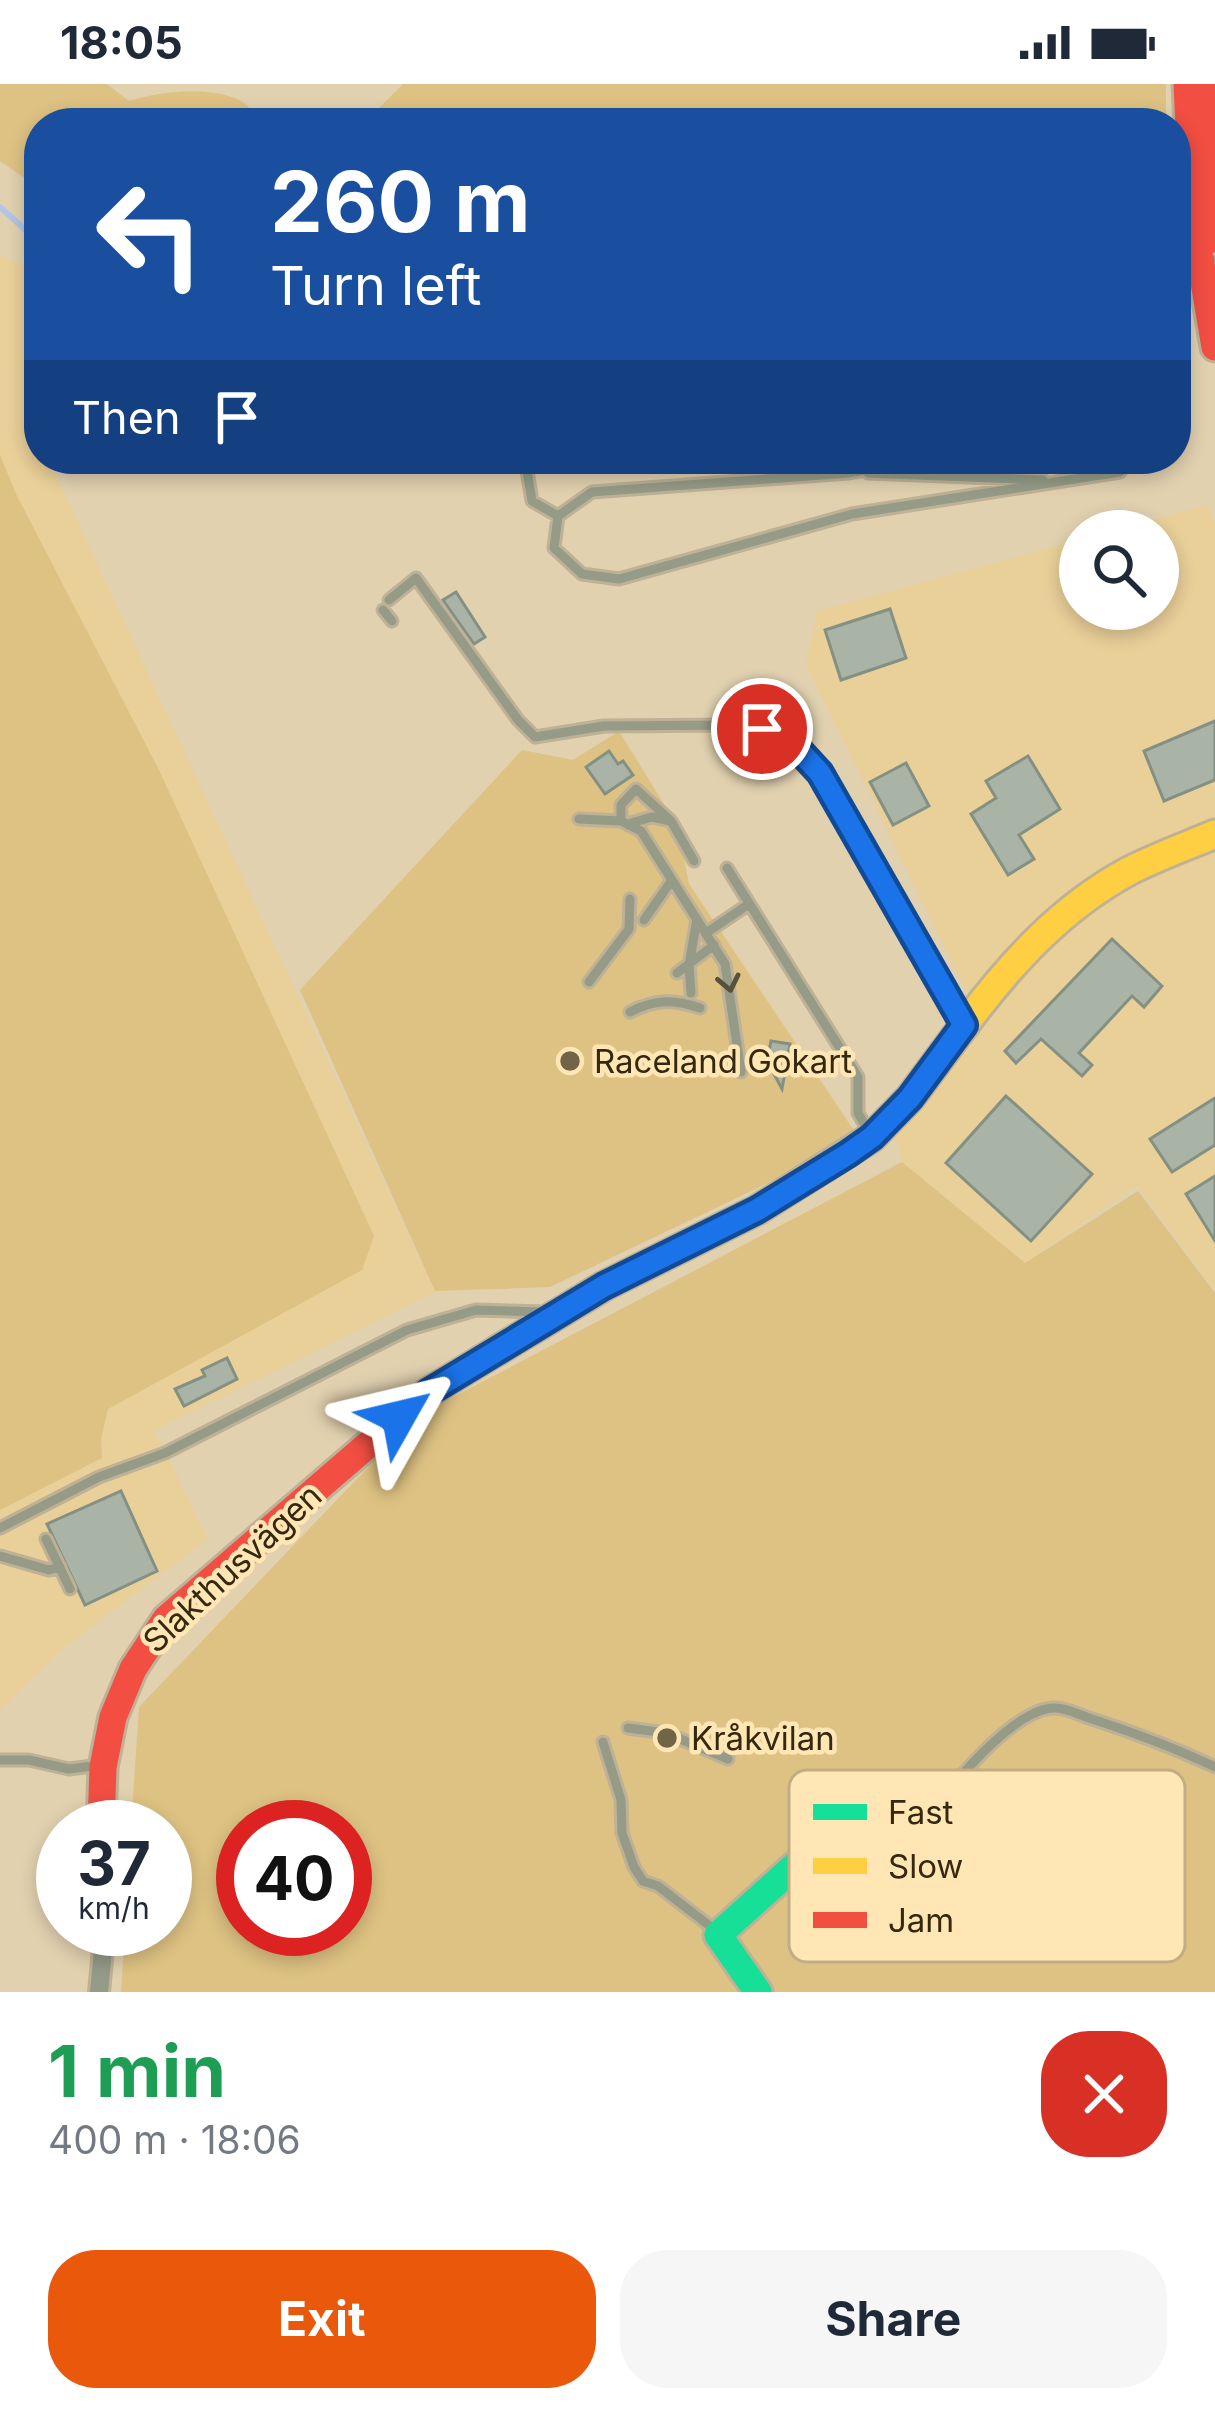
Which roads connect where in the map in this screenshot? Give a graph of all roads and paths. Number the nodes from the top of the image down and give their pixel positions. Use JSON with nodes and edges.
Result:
{"nodes":[{"id":1,"x":1205,"y":84,"type":"edge"},
{"id":2,"x":1191,"y":120,"type":"edge"},
{"id":3,"x":1200,"y":201,"type":"junction"},
{"id":4,"x":1215,"y":239,"type":"edge"},
{"id":5,"x":1196,"y":263,"type":"edge"},
{"id":6,"x":1215,"y":347,"type":"edge"},
{"id":7,"x":528,"y":474,"type":"edge"},
{"id":8,"x":832,"y":474,"type":"edge"},
{"id":9,"x":879,"y":474,"type":"edge"},
{"id":10,"x":1106,"y":474,"type":"edge"},
{"id":11,"x":1066,"y":480,"type":"junction"},
{"id":12,"x":558,"y":516,"type":"junction"},
{"id":13,"x":392,"y":621,"type":"dead end"},
{"id":14,"x":579,"y":819,"type":"dead end"},
{"id":15,"x":670,"y":821,"type":"junction"},
{"id":16,"x":626,"y":822,"type":"junction"},
{"id":17,"x":1215,"y":834,"type":"edge"},
{"id":18,"x":694,"y":861,"type":"dead end"},
{"id":19,"x":727,"y":868,"type":"dead end"},
{"id":20,"x":673,"y":880,"type":"junction"},
{"id":21,"x":630,"y":899,"type":"dead end"},
{"id":22,"x":749,"y":904,"type":"junction"},
{"id":23,"x":697,"y":919,"type":"junction"},
{"id":24,"x":644,"y":920,"type":"dead end"},
{"id":25,"x":706,"y":933,"type":"junction"},
{"id":26,"x":714,"y":945,"type":"junction"},
{"id":27,"x":689,"y":965,"type":"junction"},
{"id":28,"x":677,"y":973,"type":"dead end"},
{"id":29,"x":589,"y":982,"type":"dead end"},
{"id":30,"x":691,"y":993,"type":"dead end"},
{"id":31,"x":700,"y":1008,"type":"dead end"},
{"id":32,"x":630,"y":1012,"type":"dead end"},
{"id":33,"x":964,"y":1025,"type":"junction"},
{"id":34,"x":741,"y":1072,"type":"dead end"},
{"id":35,"x":872,"y":1137,"type":"junction"},
{"id":36,"x":560,"y":1313,"type":"junction"},
{"id":37,"x":0,"y":1528,"type":"edge"},
{"id":38,"x":46,"y":1539,"type":"dead end"},
{"id":39,"x":0,"y":1556,"type":"edge"},
{"id":40,"x":60,"y":1567,"type":"junction"},
{"id":41,"x":70,"y":1588,"type":"dead end"},
{"id":42,"x":628,"y":1729,"type":"dead end"},
{"id":43,"x":603,"y":1742,"type":"dead end"},
{"id":44,"x":728,"y":1759,"type":"dead end"},
{"id":45,"x":0,"y":1760,"type":"edge"},
{"id":46,"x":101,"y":1765,"type":"junction"},
{"id":47,"x":1215,"y":1767,"type":"edge"},
{"id":48,"x":965,"y":1770,"type":"edge"},
{"id":49,"x":101,"y":1800,"type":"edge"},
{"id":50,"x":789,"y":1870,"type":"edge"},
{"id":51,"x":718,"y":1935,"type":"junction"},
{"id":52,"x":102,"y":1956,"type":"edge"},
{"id":53,"x":99,"y":1992,"type":"edge"},
{"id":54,"x":758,"y":1992,"type":"edge"}],
"edges":[{"from":1,"to":3,"type":"street"},
{"from":2,"to":3,"type":"street"},
{"from":3,"to":4,"type":"street"},
{"from":3,"to":5,"type":"street"},
{"from":5,"to":6,"type":"street"},
{"from":7,"to":12,"type":"lane"},
{"from":8,"to":12,"type":"lane"},
{"from":9,"to":11,"type":"lane"},
{"from":10,"to":11,"type":"lane"},
{"from":11,"to":12,"type":"lane"},
{"from":13,"to":33,"type":"lane"},
{"from":14,"to":16,"type":"lane"},
{"from":15,"to":16,"type":"lane"},
{"from":15,"to":16,"type":"lane"},
{"from":15,"to":18,"type":"lane"},
{"from":16,"to":20,"type":"lane"},
{"from":17,"to":33,"type":"street","name":"Slakthusvägen"},
{"from":19,"to":22,"type":"lane"},
{"from":20,"to":23,"type":"lane"},
{"from":20,"to":24,"type":"lane"},
{"from":21,"to":29,"type":"lane"},
{"from":22,"to":25,"type":"lane"},
{"from":22,"to":35,"type":"lane"},
{"from":23,"to":25,"type":"lane"},
{"from":23,"to":27,"type":"lane"},
{"from":25,"to":26,"type":"lane"},
{"from":26,"to":27,"type":"lane"},
{"from":26,"to":34,"type":"lane","one_way":true},
{"from":27,"to":28,"type":"lane"},
{"from":27,"to":30,"type":"lane"},
{"from":31,"to":32,"type":"lane"},
{"from":33,"to":35,"type":"street","name":"Slakthusvägen"},
{"from":35,"to":36,"type":"street","name":"Slakthusvägen"},
{"from":36,"to":37,"type":"lane"},
{"from":36,"to":46,"type":"street","name":"Slakthusvägen"},
{"from":38,"to":40,"type":"lane"},
{"from":39,"to":40,"type":"lane"},
{"from":40,"to":41,"type":"lane"},
{"from":42,"to":44,"type":"lane"},
{"from":43,"to":51,"type":"lane"},
{"from":45,"to":46,"type":"lane"},
{"from":46,"to":49,"type":"street","name":"Slakthusvägen"},
{"from":47,"to":48,"type":"lane"},
{"from":50,"to":51,"type":"street"},
{"from":51,"to":54,"type":"street"},
{"from":52,"to":53,"type":"street"}]}
